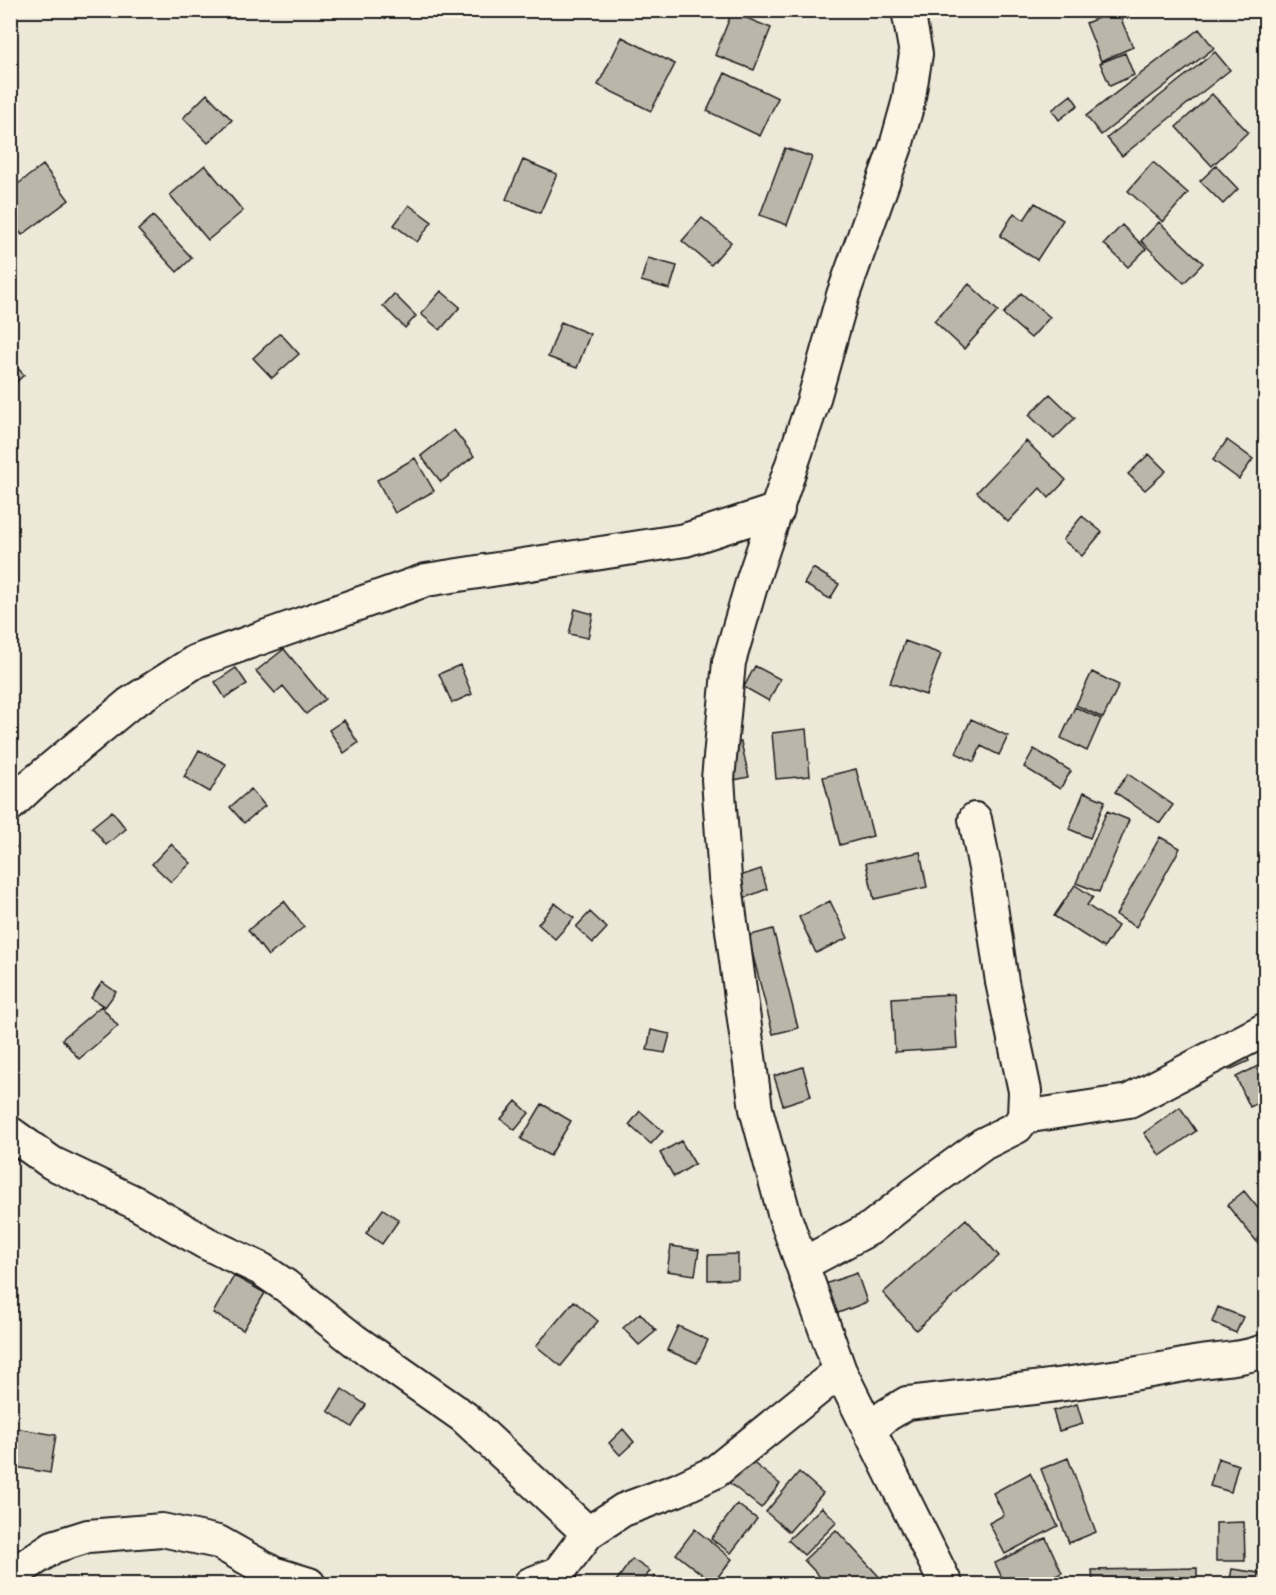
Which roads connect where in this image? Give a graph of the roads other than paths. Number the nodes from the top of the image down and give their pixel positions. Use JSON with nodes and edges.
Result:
{"nodes":[{"id":1,"x":908,"y":10,"type":"edge"},
{"id":2,"x":778,"y":510,"type":"junction"},
{"id":3,"x":10,"y":805,"type":"edge"},
{"id":4,"x":975,"y":819,"type":"dead end"},
{"id":5,"x":1266,"y":1029,"type":"edge"},
{"id":6,"x":1024,"y":1117,"type":"junction"},
{"id":7,"x":10,"y":1133,"type":"edge"},
{"id":8,"x":803,"y":1264,"type":"junction"},
{"id":9,"x":1266,"y":1350,"type":"edge"},
{"id":10,"x":840,"y":1371,"type":"junction"},
{"id":11,"x":870,"y":1430,"type":"junction"},
{"id":12,"x":588,"y":1533,"type":"junction"},
{"id":13,"x":10,"y":1576,"type":"edge"},
{"id":14,"x":553,"y":1581,"type":"edge"},
{"id":15,"x":309,"y":1584,"type":"edge"},
{"id":16,"x":946,"y":1584,"type":"edge"}],
"edges":[{"from":1,"to":2,"type":"street"},
{"from":2,"to":3,"type":"street"},
{"from":2,"to":8,"type":"street"},
{"from":4,"to":6,"type":"street"},
{"from":5,"to":6,"type":"street"},
{"from":6,"to":8,"type":"street"},
{"from":7,"to":12,"type":"street"},
{"from":8,"to":10,"type":"street"},
{"from":9,"to":11,"type":"street"},
{"from":10,"to":11,"type":"street"},
{"from":10,"to":12,"type":"street"},
{"from":11,"to":16,"type":"street"},
{"from":12,"to":14,"type":"street"},
{"from":13,"to":15,"type":"street"}]}
